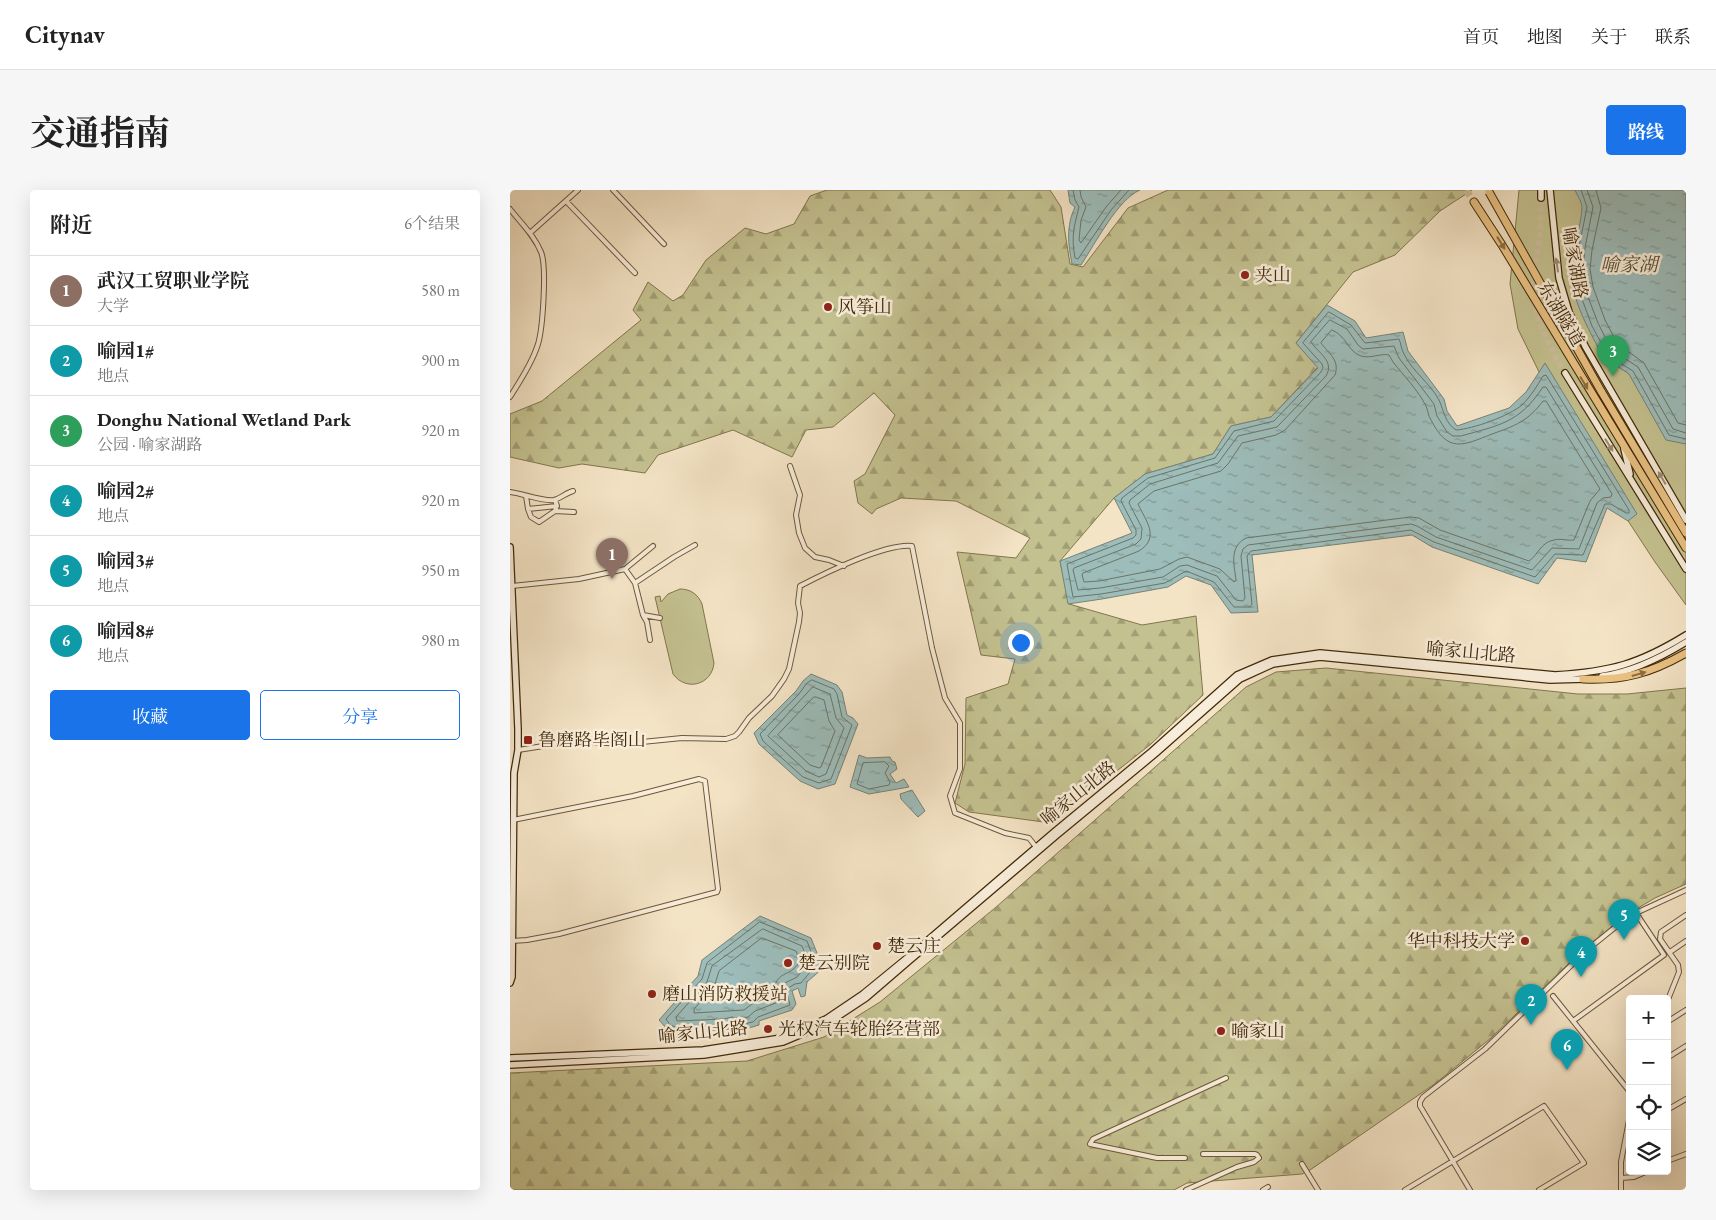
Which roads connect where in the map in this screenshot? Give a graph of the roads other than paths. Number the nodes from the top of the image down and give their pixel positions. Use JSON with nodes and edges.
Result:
{"nodes":[{"id":1,"x":578,"y":190,"type":"edge"},
{"id":2,"x":613,"y":190,"type":"edge"},
{"id":3,"x":1541,"y":190,"type":"edge"},
{"id":4,"x":1550,"y":190,"type":"edge"},
{"id":5,"x":1488,"y":192,"type":"dead end"},
{"id":6,"x":1541,"y":198,"type":"tunnel mouth"},
{"id":7,"x":566,"y":201,"type":"junction"},
{"id":8,"x":1474,"y":202,"type":"tunnel mouth"},
{"id":9,"x":510,"y":209,"type":"edge"},
{"id":10,"x":530,"y":233,"type":"junction"},
{"id":11,"x":664,"y":244,"type":"dead end"},
{"id":12,"x":635,"y":273,"type":"dead end"},
{"id":13,"x":1565,"y":373,"type":"tunnel mouth"},
{"id":14,"x":510,"y":397,"type":"edge"},
{"id":15,"x":1624,"y":431,"type":"junction"},
{"id":16,"x":1624,"y":447,"type":"junction"},
{"id":17,"x":1651,"y":459,"type":"junction"},
{"id":18,"x":1640,"y":465,"type":"junction"},
{"id":19,"x":790,"y":466,"type":"dead end"},
{"id":20,"x":1631,"y":480,"type":"junction"},
{"id":21,"x":510,"y":492,"type":"edge"},
{"id":22,"x":573,"y":492,"type":"dead end"},
{"id":23,"x":526,"y":496,"type":"junction"},
{"id":24,"x":555,"y":500,"type":"junction"},
{"id":25,"x":556,"y":506,"type":"junction"},
{"id":26,"x":528,"y":510,"type":"junction"},
{"id":27,"x":555,"y":511,"type":"junction"},
{"id":28,"x":574,"y":512,"type":"dead end"},
{"id":29,"x":1686,"y":520,"type":"edge"},
{"id":30,"x":1686,"y":533,"type":"edge"},
{"id":31,"x":695,"y":545,"type":"dead end"},
{"id":32,"x":653,"y":546,"type":"dead end"},
{"id":33,"x":510,"y":547,"type":"edge"},
{"id":34,"x":1686,"y":548,"type":"edge"},
{"id":35,"x":844,"y":566,"type":"junction"},
{"id":36,"x":625,"y":569,"type":"junction"},
{"id":37,"x":1686,"y":569,"type":"edge"},
{"id":38,"x":635,"y":583,"type":"junction"},
{"id":39,"x":511,"y":589,"type":"edge"},
{"id":40,"x":643,"y":615,"type":"junction"},
{"id":41,"x":660,"y":618,"type":"dead end"},
{"id":42,"x":1686,"y":634,"type":"edge"},
{"id":43,"x":650,"y":640,"type":"dead end"},
{"id":44,"x":1686,"y":642,"type":"edge"},
{"id":45,"x":512,"y":644,"type":"edge"},
{"id":46,"x":1686,"y":646,"type":"edge"},
{"id":47,"x":1668,"y":650,"type":"junction"},
{"id":48,"x":1686,"y":653,"type":"edge"},
{"id":49,"x":1583,"y":679,"type":"junction"},
{"id":50,"x":518,"y":750,"type":"junction"},
{"id":51,"x":512,"y":773,"type":"edge"},
{"id":52,"x":512,"y":821,"type":"edge"},
{"id":53,"x":1036,"y":847,"type":"junction"},
{"id":54,"x":1686,"y":890,"type":"edge"},
{"id":55,"x":1636,"y":914,"type":"junction"},
{"id":56,"x":1686,"y":914,"type":"edge"},
{"id":57,"x":1686,"y":940,"type":"edge"},
{"id":58,"x":512,"y":941,"type":"junction"},
{"id":59,"x":511,"y":949,"type":"edge"},
{"id":60,"x":1670,"y":952,"type":"junction"},
{"id":61,"x":1679,"y":972,"type":"junction"},
{"id":62,"x":1686,"y":972,"type":"edge"},
{"id":63,"x":510,"y":983,"type":"edge"},
{"id":64,"x":1670,"y":995,"type":"edge"},
{"id":65,"x":1553,"y":996,"type":"dead end"},
{"id":66,"x":1686,"y":1010,"type":"edge"},
{"id":67,"x":1671,"y":1019,"type":"edge"},
{"id":68,"x":1573,"y":1021,"type":"junction"},
{"id":69,"x":1686,"y":1046,"type":"edge"},
{"id":70,"x":1671,"y":1055,"type":"edge"},
{"id":71,"x":510,"y":1058,"type":"edge"},
{"id":72,"x":510,"y":1065,"type":"edge"},
{"id":73,"x":1226,"y":1078,"type":"dead end"},
{"id":74,"x":1626,"y":1087,"type":"edge"},
{"id":75,"x":1686,"y":1099,"type":"edge"},
{"id":76,"x":1671,"y":1108,"type":"edge"},
{"id":77,"x":1626,"y":1142,"type":"edge"},
{"id":78,"x":1203,"y":1154,"type":"dead end"},
{"id":79,"x":1686,"y":1154,"type":"edge"},
{"id":80,"x":1185,"y":1158,"type":"dead end"},
{"id":81,"x":1671,"y":1160,"type":"edge"},
{"id":82,"x":1453,"y":1161,"type":"junction"},
{"id":83,"x":1302,"y":1164,"type":"dead end"},
{"id":84,"x":1639,"y":1175,"type":"edge"},
{"id":85,"x":1621,"y":1178,"type":"junction"},
{"id":86,"x":1186,"y":1190,"type":"edge"},
{"id":87,"x":1318,"y":1190,"type":"edge"},
{"id":88,"x":1405,"y":1190,"type":"edge"},
{"id":89,"x":1470,"y":1190,"type":"edge"},
{"id":90,"x":1540,"y":1190,"type":"edge"},
{"id":91,"x":1621,"y":1190,"type":"edge"}],
"edges":[{"from":1,"to":7,"type":"street"},
{"from":2,"to":11,"type":"street"},
{"from":3,"to":6,"type":"main road"},
{"from":17,"to":4,"type":"main road","name":"喻家湖路","one_way":true},
{"from":5,"to":15,"type":"highway","name":"东湖隧道","bridge":true},
{"from":7,"to":10,"type":"street"},
{"from":7,"to":12,"type":"street"},
{"from":8,"to":16,"type":"highway","name":"东湖隧道","one_way":true},
{"from":9,"to":10,"type":"street"},
{"from":10,"to":14,"type":"street"},
{"from":13,"to":20,"type":"main road","one_way":true},
{"from":15,"to":17,"type":"main road"},
{"from":15,"to":18,"type":"highway","name":"东湖隧道"},
{"from":16,"to":18,"type":"highway","name":"东湖隧道"},
{"from":16,"to":20,"type":"main road"},
{"from":29,"to":17,"type":"main road","name":"喻家湖路","one_way":true},
{"from":18,"to":30,"type":"highway"},
{"from":18,"to":34,"type":"highway"},
{"from":19,"to":35,"type":"street"},
{"from":20,"to":37,"type":"main road"},
{"from":21,"to":23,"type":"street"},
{"from":22,"to":24,"type":"street"},
{"from":23,"to":24,"type":"street"},
{"from":23,"to":26,"type":"street"},
{"from":24,"to":25,"type":"street"},
{"from":25,"to":26,"type":"street"},
{"from":25,"to":27,"type":"street"},
{"from":26,"to":27,"type":"street"},
{"from":27,"to":28,"type":"street"},
{"from":31,"to":38,"type":"street"},
{"from":32,"to":36,"type":"street"},
{"from":33,"to":39,"type":"main road"},
{"from":35,"to":50,"type":"street"},
{"from":35,"to":53,"type":"street"},
{"from":36,"to":38,"type":"street"},
{"from":36,"to":39,"type":"street"},
{"from":38,"to":40,"type":"street"},
{"from":39,"to":45,"type":"main road"},
{"from":40,"to":41,"type":"street"},
{"from":40,"to":43,"type":"street"},
{"from":42,"to":47,"type":"main road"},
{"from":44,"to":47,"type":"main road","name":"喻家山北路"},
{"from":45,"to":50,"type":"main road"},
{"from":46,"to":47,"type":"main road"},
{"from":47,"to":49,"type":"main road","name":"喻家山北路"},
{"from":47,"to":53,"type":"main road","name":"喻家山北路"},
{"from":49,"to":48,"type":"highway","one_way":true},
{"from":49,"to":72,"type":"main road","name":"喻家山北路"},
{"from":50,"to":51,"type":"main road"},
{"from":51,"to":52,"type":"main road"},
{"from":52,"to":58,"type":"main road"},
{"from":52,"to":58,"type":"street"},
{"from":53,"to":71,"type":"main road","name":"喻家山北路"},
{"from":54,"to":55,"type":"street"},
{"from":55,"to":68,"type":"street"},
{"from":55,"to":82,"type":"street"},
{"from":56,"to":60,"type":"street"},
{"from":57,"to":60,"type":"street"},
{"from":58,"to":59,"type":"main road"},
{"from":59,"to":63,"type":"main road"},
{"from":60,"to":61,"type":"street"},
{"from":61,"to":62,"type":"street"},
{"from":61,"to":64,"type":"street"},
{"from":65,"to":68,"type":"street"},
{"from":66,"to":67,"type":"street"},
{"from":68,"to":74,"type":"street"},
{"from":69,"to":70,"type":"street"},
{"from":73,"to":80,"type":"street"},
{"from":75,"to":76,"type":"street"},
{"from":77,"to":85,"type":"street"},
{"from":78,"to":86,"type":"street"},
{"from":79,"to":81,"type":"street"},
{"from":82,"to":88,"type":"street"},
{"from":82,"to":89,"type":"street"},
{"from":82,"to":90,"type":"street"},
{"from":83,"to":87,"type":"street"},
{"from":84,"to":85,"type":"street"},
{"from":85,"to":91,"type":"street"}]}
